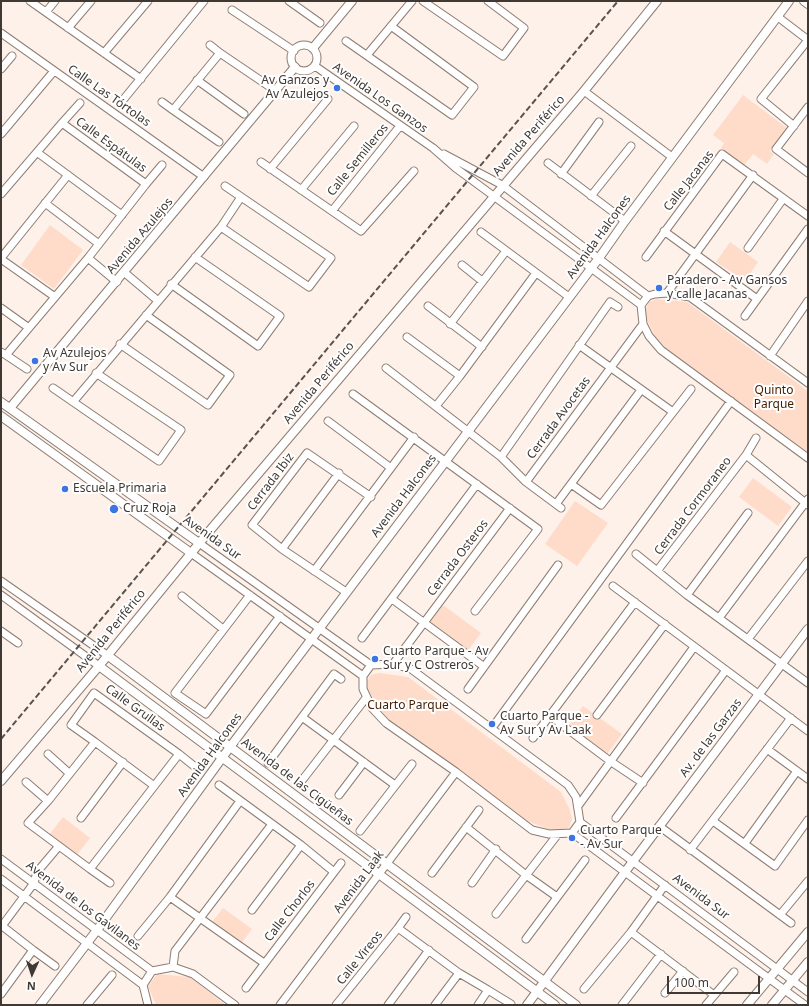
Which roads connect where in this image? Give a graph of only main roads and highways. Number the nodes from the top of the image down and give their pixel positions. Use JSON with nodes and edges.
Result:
{"nodes":[{"id":1,"x":352,"y":1,"type":"edge"},
{"id":2,"x":657,"y":1,"type":"edge"},
{"id":3,"x":789,"y":1,"type":"edge"},
{"id":4,"x":804,"y":1,"type":"edge"},
{"id":5,"x":808,"y":4,"type":"edge"},
{"id":6,"x":312,"y":48,"type":"road end"},
{"id":7,"x":295,"y":67,"type":"road end"},
{"id":8,"x":1,"y":402,"type":"edge"},
{"id":9,"x":10,"y":408,"type":"junction"},
{"id":10,"x":2,"y":417,"type":"edge"},
{"id":11,"x":137,"y":498,"type":"junction"},
{"id":12,"x":130,"y":508,"type":"junction"},
{"id":13,"x":200,"y":543,"type":"junction"},
{"id":14,"x":191,"y":553,"type":"junction"},
{"id":15,"x":808,"y":629,"type":"edge"},
{"id":16,"x":107,"y":655,"type":"junction"},
{"id":17,"x":99,"y":666,"type":"junction"},
{"id":18,"x":230,"y":747,"type":"junction"},
{"id":19,"x":222,"y":758,"type":"junction"},
{"id":20,"x":1,"y":781,"type":"edge"},
{"id":21,"x":808,"y":932,"type":"edge"},
{"id":22,"x":808,"y":962,"type":"edge"},
{"id":23,"x":545,"y":981,"type":"junction"},
{"id":24,"x":537,"y":992,"type":"junction"},
{"id":25,"x":40,"y":1005,"type":"edge"},
{"id":26,"x":527,"y":1005,"type":"edge"},
{"id":27,"x":555,"y":1005,"type":"edge"},
{"id":28,"x":576,"y":1005,"type":"edge"},
{"id":29,"x":747,"y":1005,"type":"edge"},
{"id":30,"x":772,"y":1005,"type":"edge"}],
"edges":[{"from":1,"to":6,"type":"main road"},
{"from":2,"to":13,"type":"main road","name":"Avenida Periférico"},
{"from":3,"to":18,"type":"main road","name":"Avenida Halcones"},
{"from":4,"to":5,"type":"main road"},
{"from":7,"to":9,"type":"main road","name":"Avenida Azulejos"},
{"from":8,"to":9,"type":"main road","name":"Avenida Sur"},
{"from":9,"to":11,"type":"main road","name":"Avenida Sur"},
{"from":10,"to":12,"type":"main road","name":"Avenida Sur"},
{"from":11,"to":12,"type":"main road"},
{"from":11,"to":13,"type":"main road","name":"Avenida Sur"},
{"from":12,"to":14,"type":"main road","name":"Avenida Sur"},
{"from":13,"to":14,"type":"main road","name":"Avenida Periférico"},
{"from":14,"to":16,"type":"main road","name":"Avenida Periférico"},
{"from":15,"to":23,"type":"main road","name":"Av. de las Garzas"},
{"from":16,"to":17,"type":"main road","name":"Avenida Periférico"},
{"from":16,"to":18,"type":"main road","name":"Avenida de las Cigüeñas"},
{"from":17,"to":19,"type":"main road"},
{"from":17,"to":20,"type":"main road","name":"Avenida Periférico"},
{"from":18,"to":19,"type":"main road","name":"Avenida Halcones"},
{"from":18,"to":23,"type":"main road","name":"Avenida de las Cigüeñas"},
{"from":19,"to":24,"type":"main road"},
{"from":19,"to":25,"type":"main road","name":"Avenida Halcones"},
{"from":21,"to":29,"type":"main road"},
{"from":22,"to":30,"type":"main road"},
{"from":23,"to":24,"type":"main road"},
{"from":23,"to":28,"type":"main road","name":"Avenida de las Cigüeñas"},
{"from":24,"to":26,"type":"main road"},
{"from":24,"to":27,"type":"main road"}]}
